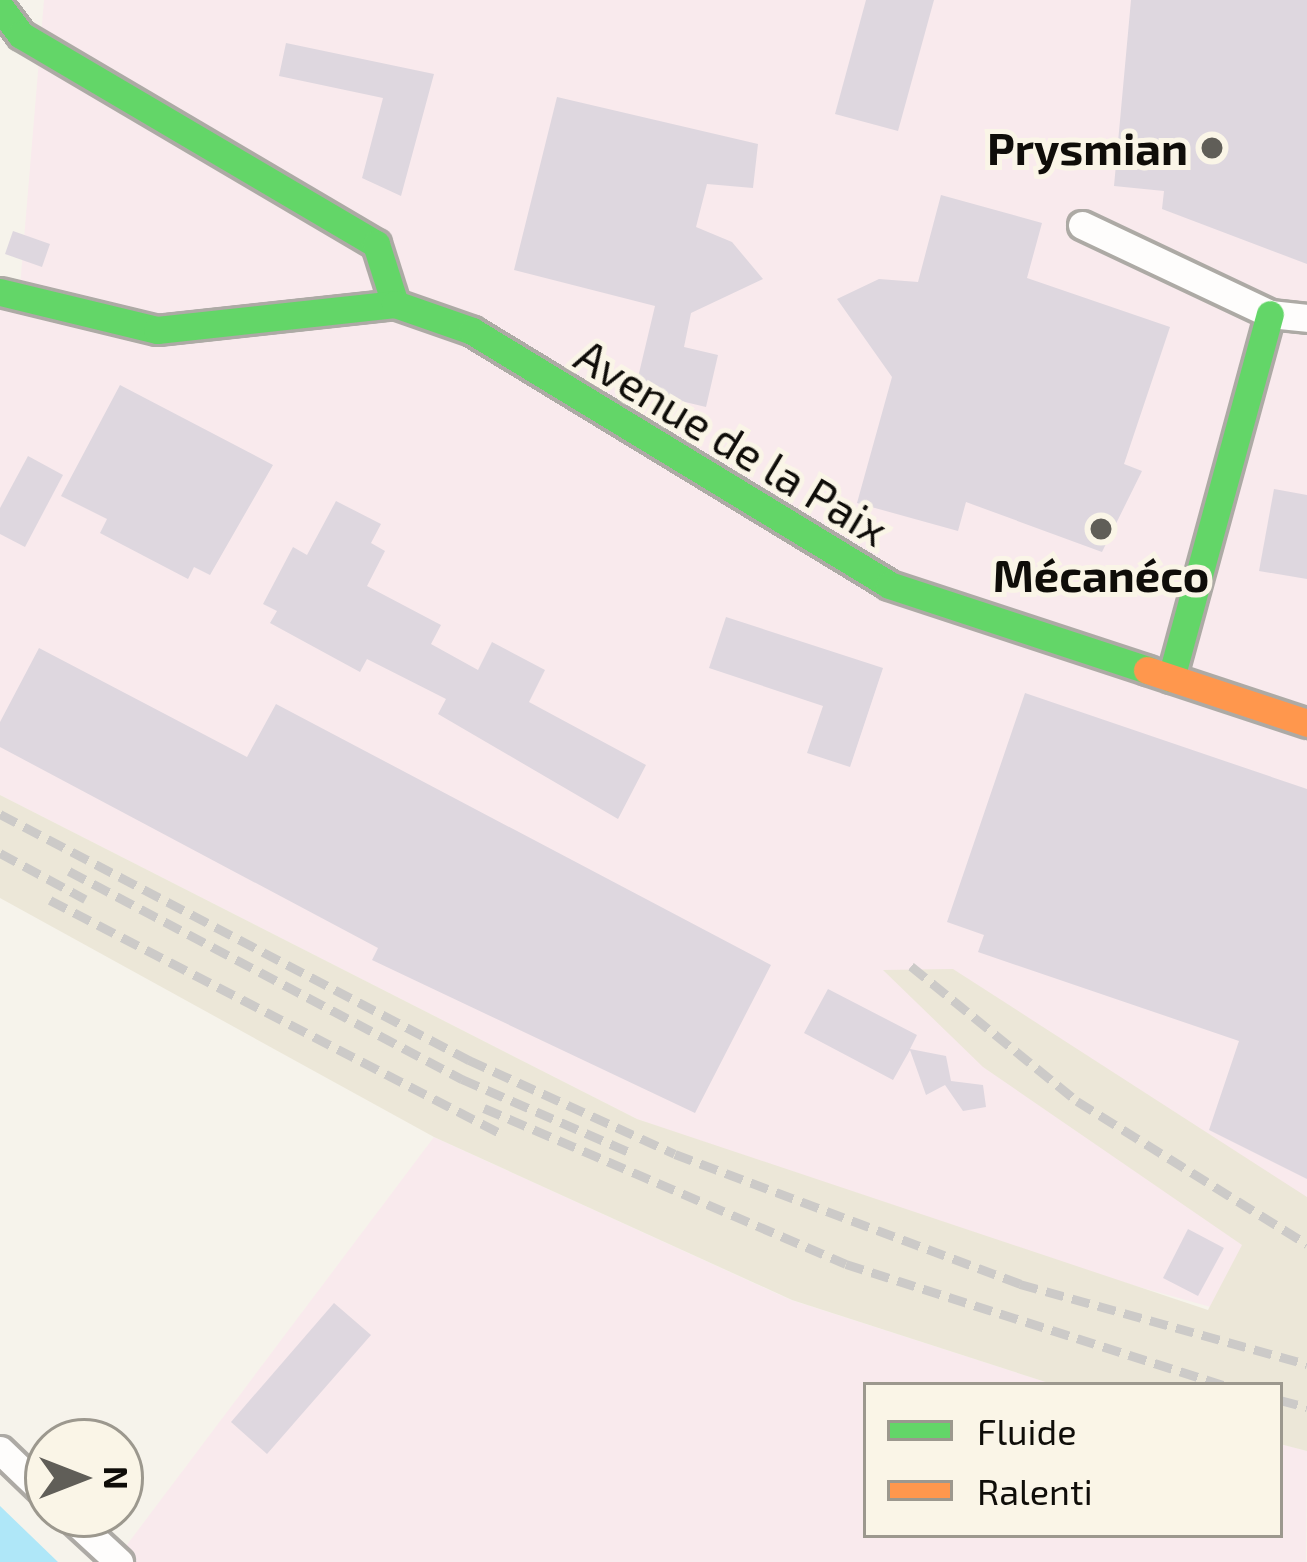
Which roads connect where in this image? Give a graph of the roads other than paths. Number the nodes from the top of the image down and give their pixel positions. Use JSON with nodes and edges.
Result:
{"nodes":[{"id":1,"x":5,"y":20,"type":"edge"},
{"id":2,"x":1082,"y":225,"type":"dead end"},
{"id":3,"x":0,"y":292,"type":"edge"},
{"id":4,"x":395,"y":304,"type":"junction"},
{"id":5,"x":1270,"y":314,"type":"junction"},
{"id":6,"x":1307,"y":318,"type":"edge"},
{"id":7,"x":1171,"y":678,"type":"junction"},
{"id":8,"x":1307,"y":723,"type":"edge"},
{"id":9,"x":0,"y":1450,"type":"edge"},
{"id":10,"x":24,"y":1473,"type":"edge"},
{"id":11,"x":93,"y":1538,"type":"edge"},
{"id":12,"x":119,"y":1562,"type":"edge"}],
"edges":[{"from":1,"to":4,"type":"main road"},
{"from":2,"to":5,"type":"street"},
{"from":3,"to":4,"type":"main road"},
{"from":4,"to":7,"type":"main road","name":"Avenue de la Paix"},
{"from":5,"to":6,"type":"street"},
{"from":5,"to":7,"type":"main road"},
{"from":7,"to":8,"type":"main road","name":"Avenue de la Paix"},
{"from":9,"to":10,"type":"street"},
{"from":11,"to":12,"type":"street"}]}
